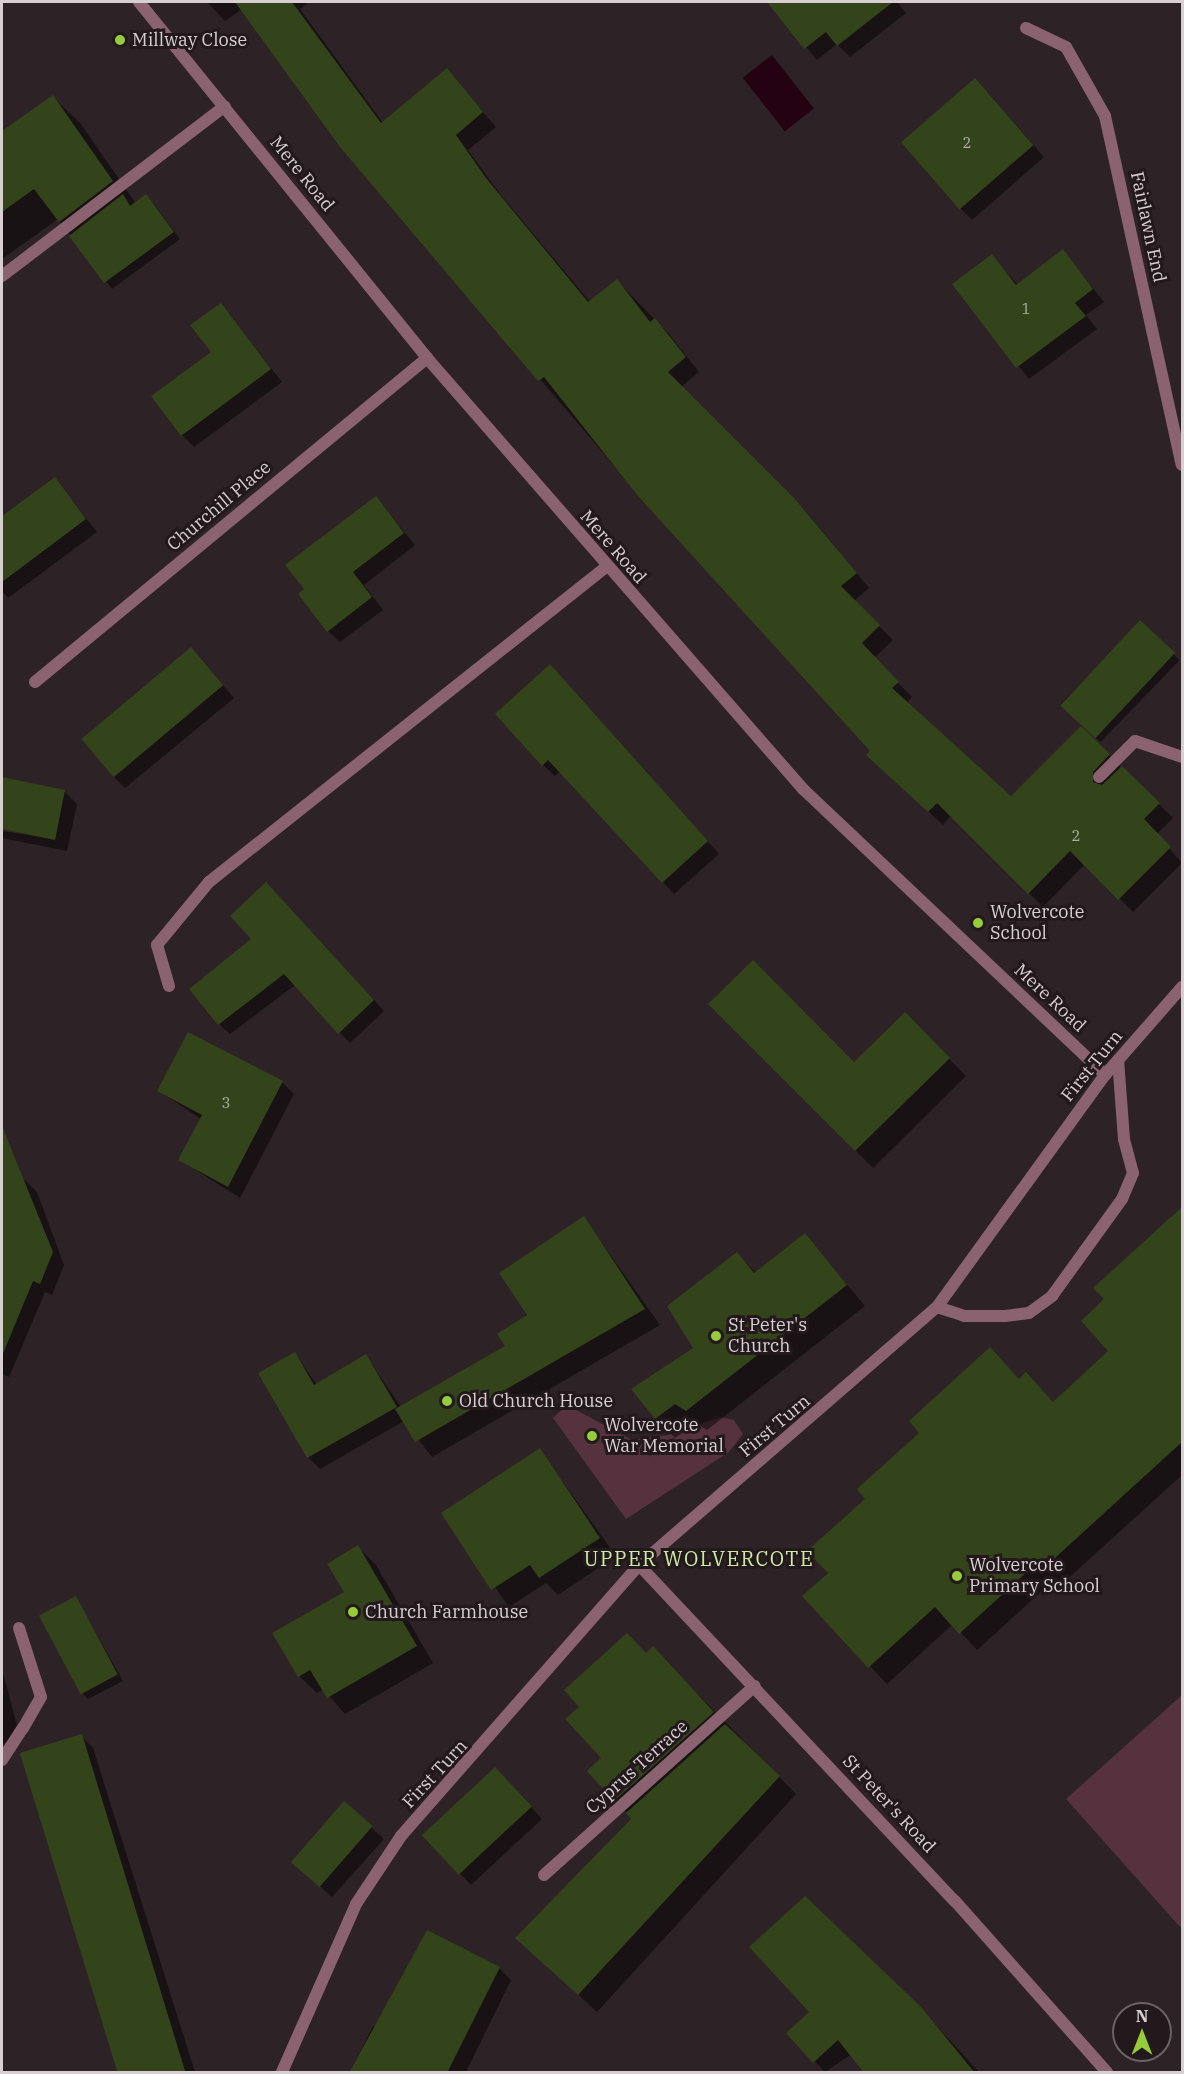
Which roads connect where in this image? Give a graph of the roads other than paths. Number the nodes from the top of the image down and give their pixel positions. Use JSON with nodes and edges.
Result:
{"nodes":[{"id":1,"x":139,"y":2,"type":"edge"},
{"id":2,"x":1026,"y":28,"type":"dead end"},
{"id":3,"x":225,"y":106,"type":"junction"},
{"id":4,"x":2,"y":276,"type":"edge"},
{"id":5,"x":427,"y":358,"type":"junction"},
{"id":6,"x":1182,"y":465,"type":"edge"},
{"id":7,"x":606,"y":567,"type":"junction"},
{"id":8,"x":34,"y":682,"type":"dead end"},
{"id":9,"x":1182,"y":757,"type":"edge"},
{"id":10,"x":1099,"y":777,"type":"dead end"},
{"id":11,"x":169,"y":986,"type":"dead end"},
{"id":12,"x":1182,"y":987,"type":"edge"},
{"id":13,"x":1118,"y":1060,"type":"junction"},
{"id":14,"x":1105,"y":1075,"type":"junction"},
{"id":15,"x":937,"y":1307,"type":"junction"},
{"id":16,"x":639,"y":1565,"type":"junction"},
{"id":17,"x":19,"y":1628,"type":"dead end"},
{"id":18,"x":755,"y":1686,"type":"junction"},
{"id":19,"x":2,"y":1760,"type":"edge"},
{"id":20,"x":544,"y":1875,"type":"dead end"},
{"id":21,"x":282,"y":2073,"type":"edge"},
{"id":22,"x":1107,"y":2073,"type":"edge"}],
"edges":[{"from":1,"to":3,"type":"street","name":"Mere Road"},
{"from":2,"to":6,"type":"street","name":"Fairlawn End"},
{"from":3,"to":4,"type":"street"},
{"from":3,"to":5,"type":"street","name":"Mere Road"},
{"from":5,"to":7,"type":"street","name":"Mere Road"},
{"from":5,"to":8,"type":"street","name":"Churchill Place"},
{"from":7,"to":11,"type":"street"},
{"from":7,"to":14,"type":"street","name":"Mere Road"},
{"from":9,"to":10,"type":"street"},
{"from":12,"to":13,"type":"street","name":"First Turn"},
{"from":13,"to":14,"type":"street","name":"First Turn"},
{"from":13,"to":15,"type":"street"},
{"from":14,"to":15,"type":"street","name":"First Turn"},
{"from":15,"to":16,"type":"street","name":"First Turn"},
{"from":16,"to":18,"type":"street","name":"St Peter's Road"},
{"from":16,"to":21,"type":"street","name":"First Turn"},
{"from":17,"to":19,"type":"street"},
{"from":18,"to":20,"type":"street","name":"Cyprus Terrace"},
{"from":18,"to":22,"type":"street","name":"St Peter's Road"}]}
